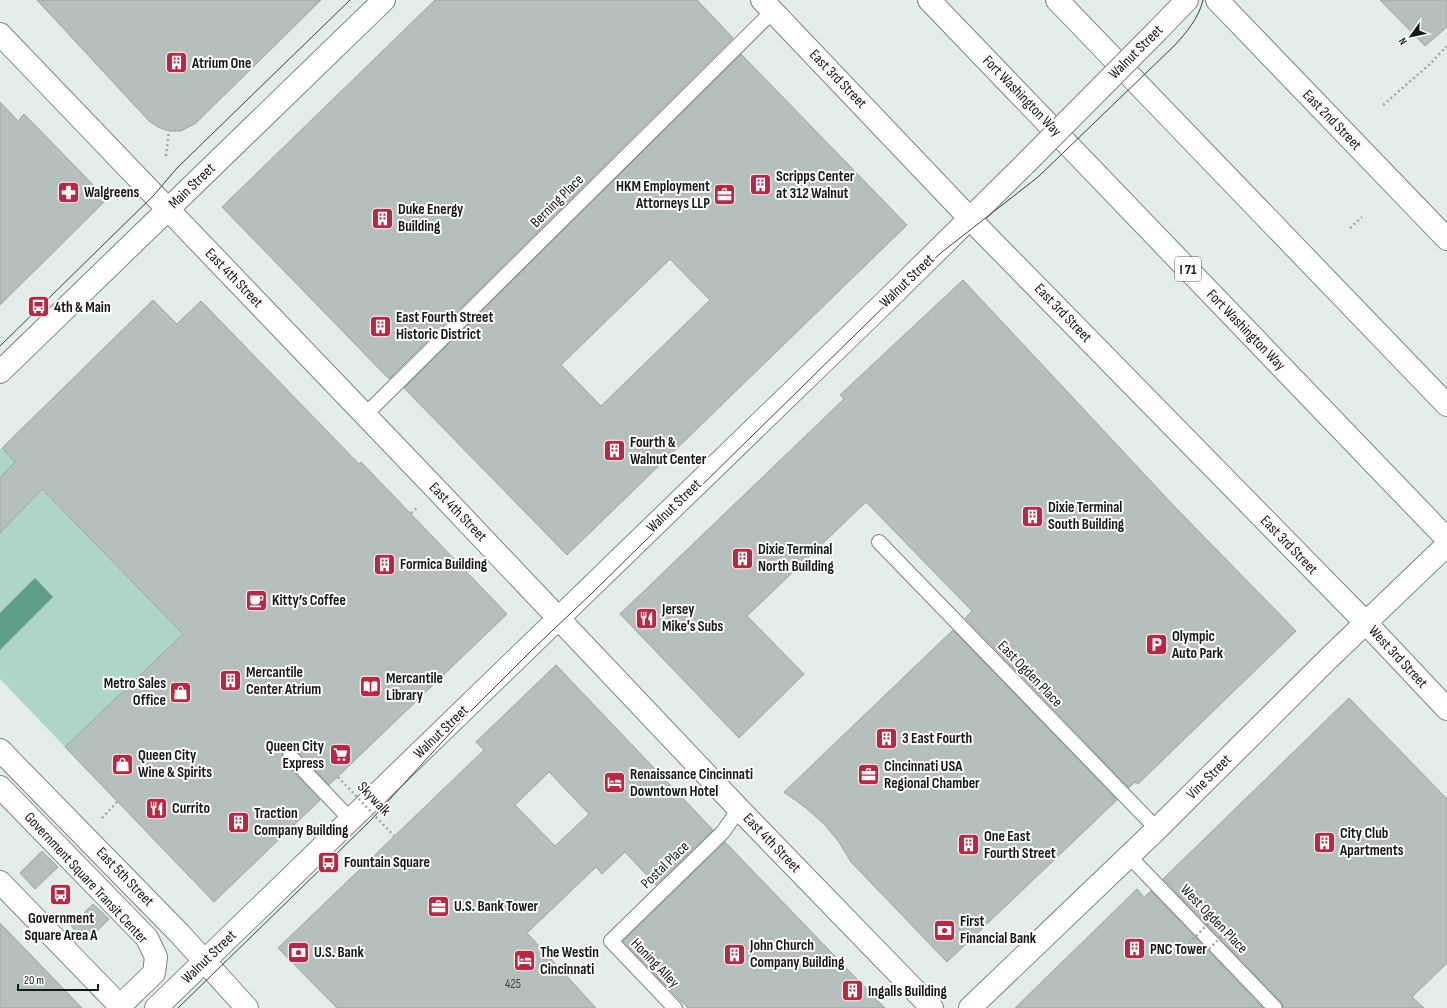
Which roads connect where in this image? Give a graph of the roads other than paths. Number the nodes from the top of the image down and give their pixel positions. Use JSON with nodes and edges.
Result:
{"nodes":[{"id":1,"x":384,"y":0,"type":"edge"},
{"id":2,"x":929,"y":0,"type":"edge"},
{"id":3,"x":1057,"y":0,"type":"edge"},
{"id":4,"x":1187,"y":0,"type":"edge"},
{"id":5,"x":1217,"y":0,"type":"edge"},
{"id":6,"x":768,"y":6,"type":"edge"},
{"id":7,"x":0,"y":34,"type":"edge"},
{"id":8,"x":168,"y":210,"type":"junction"},
{"id":9,"x":971,"y":218,"type":"junction"},
{"id":10,"x":1447,"y":239,"type":"edge"},
{"id":11,"x":0,"y":372,"type":"edge"},
{"id":12,"x":1447,"y":405,"type":"edge"},
{"id":13,"x":365,"y":415,"type":"junction"},
{"id":14,"x":1447,"y":539,"type":"edge"},
{"id":15,"x":879,"y":542,"type":"dead end"},
{"id":16,"x":1447,"y":545,"type":"edge"},
{"id":17,"x":558,"y":618,"type":"junction"},
{"id":18,"x":1366,"y":623,"type":"junction"},
{"id":19,"x":1447,"y":710,"type":"edge"},
{"id":20,"x":0,"y":750,"type":"edge"},
{"id":21,"x":290,"y":756,"type":"dead end"},
{"id":22,"x":0,"y":787,"type":"edge"},
{"id":23,"x":739,"y":809,"type":"junction"},
{"id":24,"x":351,"y":820,"type":"junction"},
{"id":25,"x":1157,"y":829,"type":"junction"},
{"id":26,"x":1128,"y":855,"type":"junction"},
{"id":27,"x":0,"y":882,"type":"edge"},
{"id":28,"x":611,"y":941,"type":"joint"},
{"id":29,"x":204,"y":962,"type":"junction"},
{"id":30,"x":121,"y":1007,"type":"edge"},
{"id":31,"x":156,"y":1008,"type":"edge"},
{"id":32,"x":247,"y":1008,"type":"edge"},
{"id":33,"x":674,"y":1008,"type":"edge"},
{"id":34,"x":932,"y":1008,"type":"edge"},
{"id":35,"x":970,"y":1008,"type":"edge"},
{"id":36,"x":1275,"y":1008,"type":"edge"}],
"edges":[{"from":1,"to":8,"type":"main road","name":"Main Street"},
{"from":2,"to":14,"type":"main road","name":"Fort Washington Way","number":"I 71"},
{"from":3,"to":12,"type":"main road"},
{"from":4,"to":9,"type":"main road","name":"Walnut Street","bridge":true},
{"from":5,"to":10,"type":"main road","name":"East 2nd Street"},
{"from":6,"to":9,"type":"main road","name":"East 3rd Street"},
{"from":6,"to":13,"type":"lane","name":"Berning Place"},
{"from":7,"to":8,"type":"main road","name":"East 4th Street"},
{"from":8,"to":11,"type":"main road","name":"Main Street"},
{"from":8,"to":13,"type":"main road","name":"East 4th Street"},
{"from":9,"to":17,"type":"main road","name":"Walnut Street"},
{"from":9,"to":18,"type":"main road","name":"East 3rd Street"},
{"from":13,"to":17,"type":"main road","name":"East 4th Street"},
{"from":15,"to":25,"type":"lane","name":"East Ogden Place"},
{"from":16,"to":18,"type":"main road","name":"Vine Street"},
{"from":17,"to":23,"type":"main road","name":"East 4th Street"},
{"from":17,"to":24,"type":"main road","name":"Walnut Street"},
{"from":18,"to":19,"type":"main road","name":"West 3rd Street"},
{"from":18,"to":25,"type":"main road","name":"Vine Street"},
{"from":20,"to":29,"type":"main road","name":"East 5th Street"},
{"from":21,"to":24,"type":"lane"},
{"from":22,"to":30,"type":"main road","name":"Government Square Transit Center"},
{"from":23,"to":28,"type":"lane","name":"Postal Place"},
{"from":23,"to":34,"type":"main road","name":"East 4th Street"},
{"from":24,"to":29,"type":"main road","name":"Walnut Street"},
{"from":25,"to":26,"type":"main road","name":"Vine Street"},
{"from":26,"to":35,"type":"main road","name":"Vine Street"},
{"from":26,"to":36,"type":"lane","name":"West Ogden Place"},
{"from":27,"to":30,"type":"lane"},
{"from":28,"to":33,"type":"lane","name":"Honing Alley"},
{"from":29,"to":31,"type":"main road","name":"Walnut Street"},
{"from":29,"to":32,"type":"main road","name":"East 5th Street"}]}
